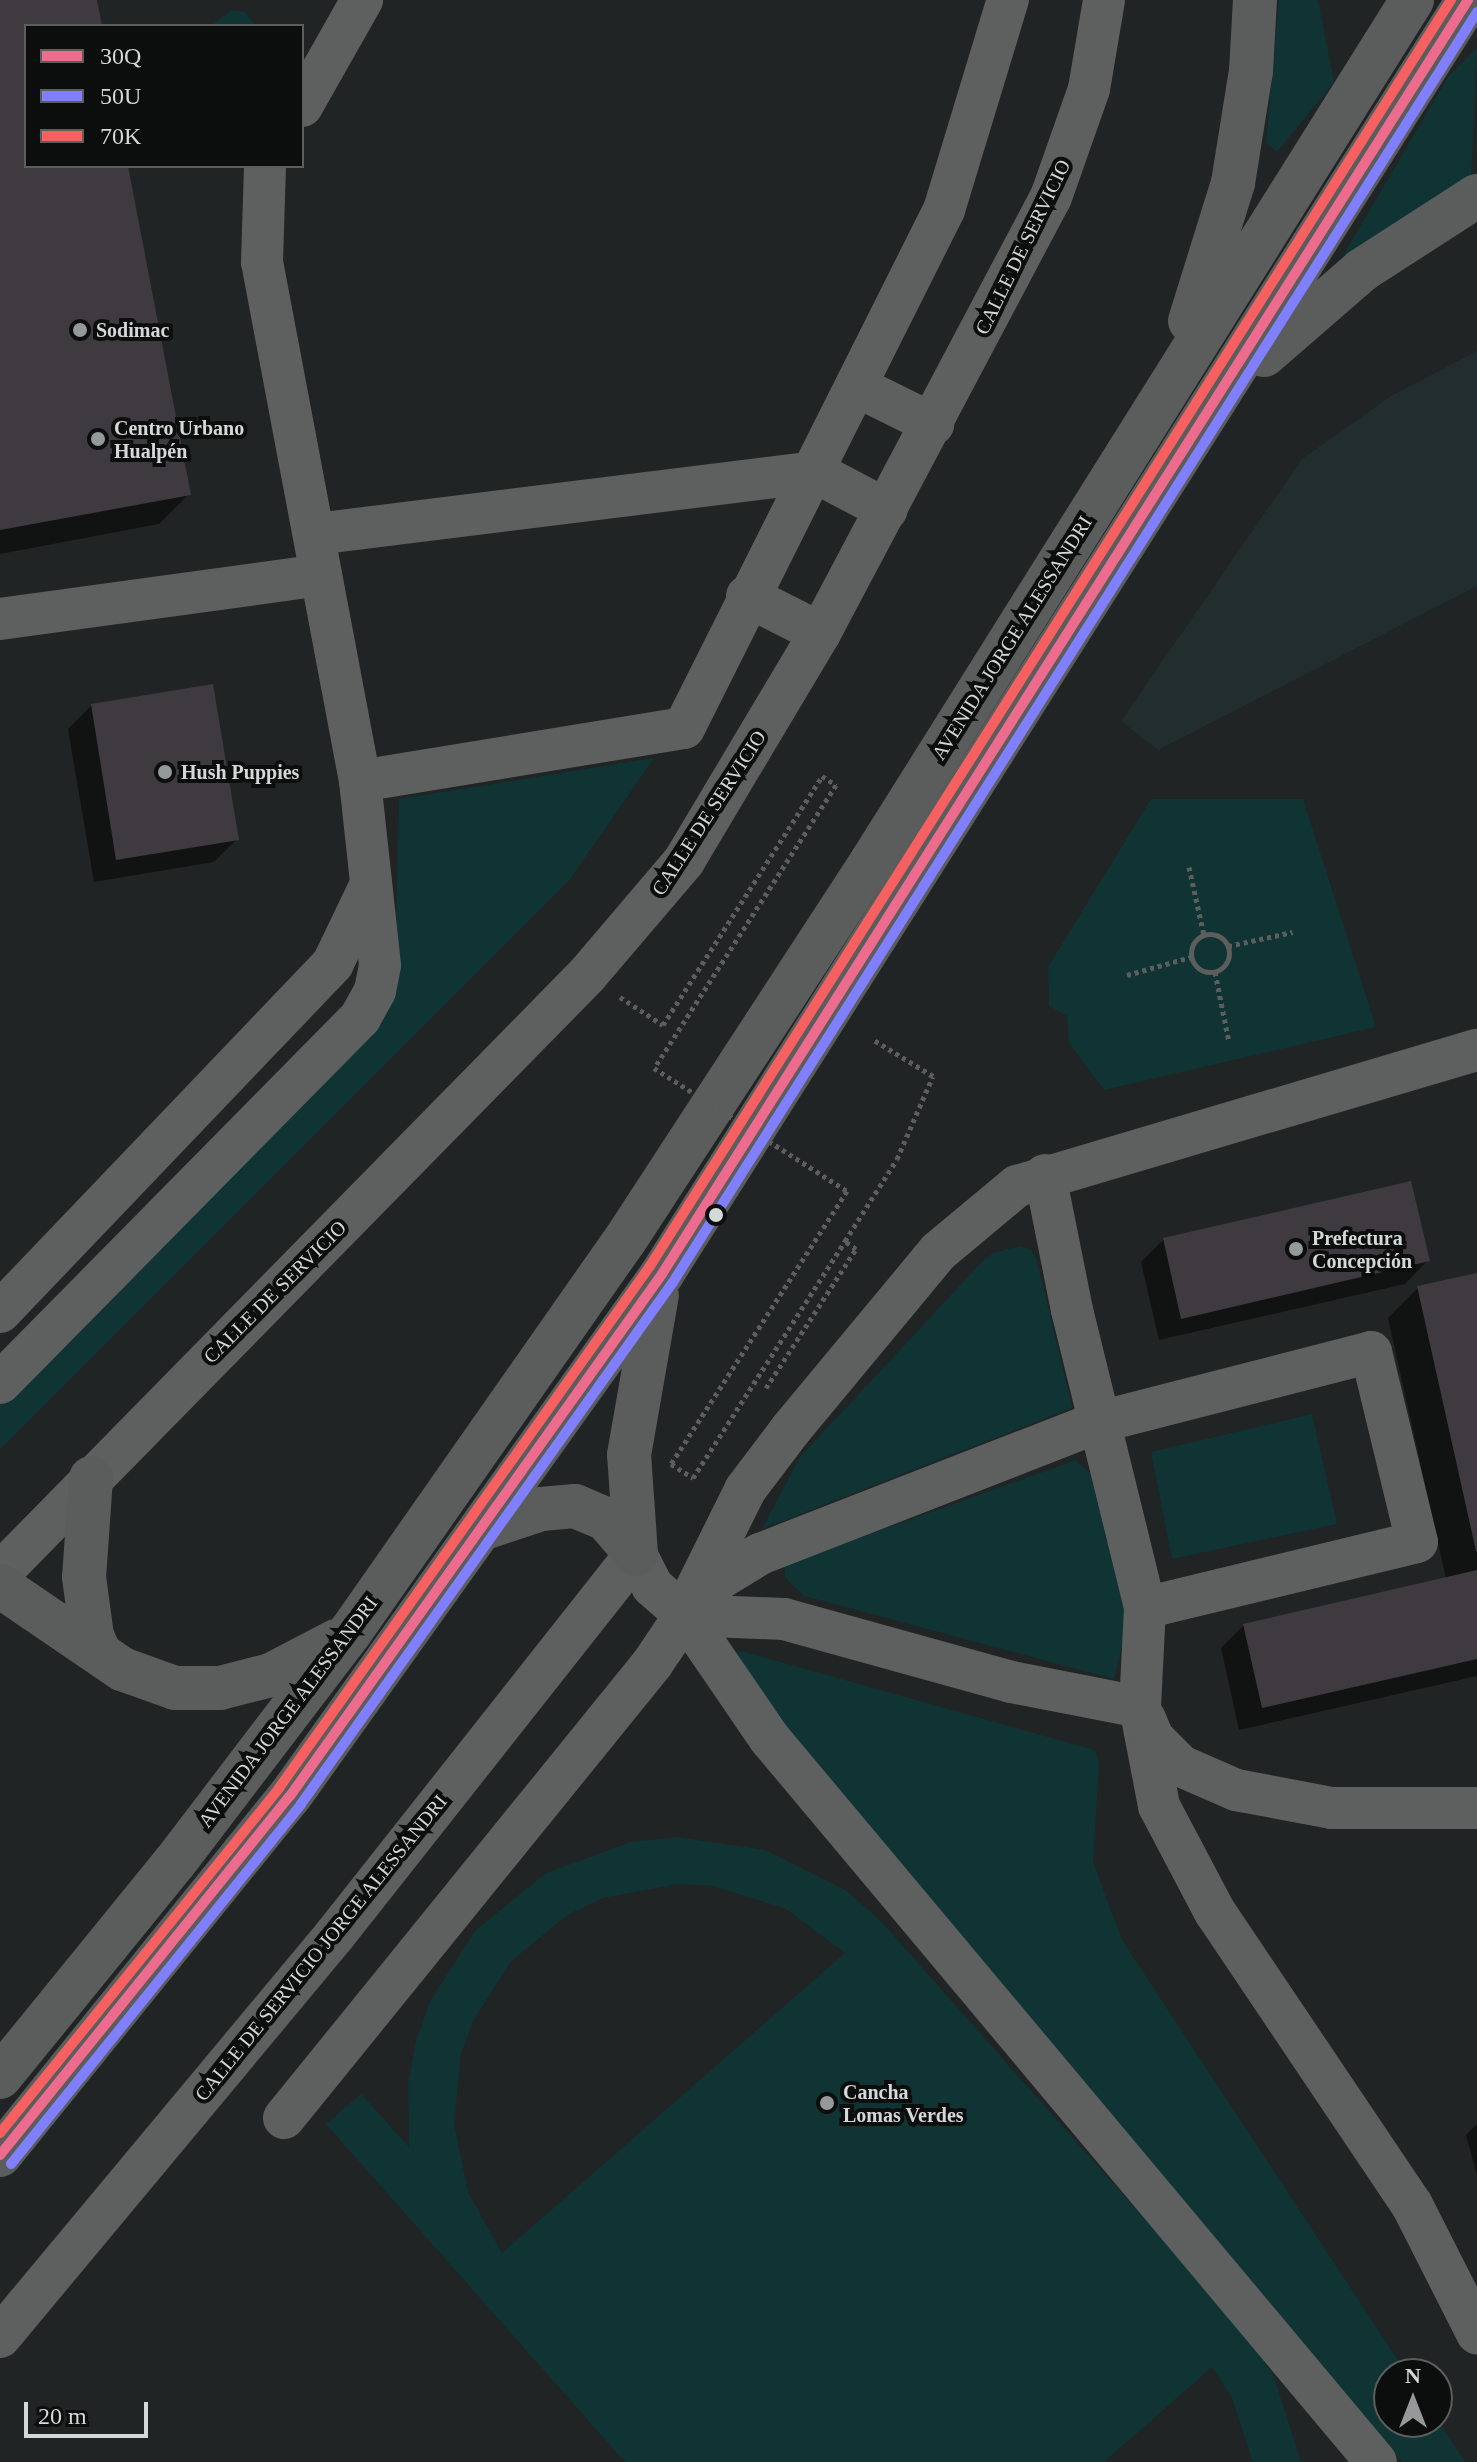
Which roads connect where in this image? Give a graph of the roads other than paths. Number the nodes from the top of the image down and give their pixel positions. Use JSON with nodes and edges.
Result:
{"nodes":[{"id":1,"x":362,"y":0,"type":"edge"},
{"id":2,"x":1008,"y":0,"type":"edge"},
{"id":3,"x":1104,"y":0,"type":"edge"},
{"id":4,"x":1255,"y":0,"type":"edge"},
{"id":5,"x":1412,"y":0,"type":"edge"},
{"id":6,"x":1468,"y":0,"type":"edge"},
{"id":7,"x":304,"y":102,"type":"edge"},
{"id":8,"x":265,"y":168,"type":"edge"},
{"id":9,"x":1477,"y":196,"type":"edge"},
{"id":10,"x":858,"y":387,"type":"junction"},
{"id":11,"x":1213,"y":408,"type":"junction"},
{"id":12,"x":1149,"y":423,"type":"junction"},
{"id":13,"x":933,"y":424,"type":"junction"},
{"id":14,"x":815,"y":472,"type":"junction"},
{"id":15,"x":887,"y":510,"type":"junction"},
{"id":16,"x":316,"y":534,"type":"junction"},
{"id":17,"x":321,"y":575,"type":"junction"},
{"id":18,"x":747,"y":596,"type":"junction"},
{"id":19,"x":0,"y":619,"type":"edge"},
{"id":20,"x":820,"y":633,"type":"junction"},
{"id":21,"x":360,"y":781,"type":"junction"},
{"id":22,"x":371,"y":884,"type":"junction"},
{"id":23,"x":1477,"y":1050,"type":"edge"},
{"id":24,"x":1045,"y":1175,"type":"junction"},
{"id":25,"x":662,"y":1274,"type":"junction"},
{"id":26,"x":2,"y":1294,"type":"edge"},
{"id":27,"x":0,"y":1383,"type":"edge"},
{"id":28,"x":1099,"y":1422,"type":"junction"},
{"id":29,"x":91,"y":1478,"type":"junction"},
{"id":30,"x":484,"y":1528,"type":"junction"},
{"id":31,"x":636,"y":1554,"type":"junction"},
{"id":32,"x":0,"y":1573,"type":"edge"},
{"id":33,"x":0,"y":1586,"type":"edge"},
{"id":34,"x":1145,"y":1608,"type":"junction"},
{"id":35,"x":685,"y":1615,"type":"junction"},
{"id":36,"x":351,"y":1631,"type":"junction"},
{"id":37,"x":99,"y":1652,"type":"junction"},
{"id":38,"x":1140,"y":1707,"type":"junction"},
{"id":39,"x":1477,"y":1808,"type":"edge"},
{"id":40,"x":0,"y":2077,"type":"edge"},
{"id":41,"x":284,"y":2118,"type":"dead end"},
{"id":42,"x":0,"y":2155,"type":"edge"},
{"id":43,"x":1477,"y":2333,"type":"edge"},
{"id":44,"x":0,"y":2337,"type":"edge"},
{"id":45,"x":1376,"y":2462,"type":"edge"}],
"edges":[{"from":1,"to":7,"type":"street"},
{"from":2,"to":10,"type":"street"},
{"from":3,"to":13,"type":"street","name":"CALLE DE SERVICIO"},
{"from":4,"to":12,"type":"highway"},
{"from":5,"to":12,"type":"highway","name":"AVENIDA JORGE ALESSANDRI"},
{"from":6,"to":11,"type":"highway"},
{"from":8,"to":16,"type":"street"},
{"from":9,"to":11,"type":"highway"},
{"from":10,"to":13,"type":"street"},
{"from":10,"to":14,"type":"street"},
{"from":11,"to":25,"type":"highway"},
{"from":12,"to":36,"type":"highway","name":"AVENIDA JORGE ALESSANDRI"},
{"from":13,"to":15,"type":"street","name":"CALLE DE SERVICIO"},
{"from":14,"to":15,"type":"street"},
{"from":14,"to":16,"type":"street"},
{"from":14,"to":18,"type":"street"},
{"from":15,"to":20,"type":"street","name":"CALLE DE SERVICIO"},
{"from":16,"to":17,"type":"street"},
{"from":17,"to":19,"type":"street"},
{"from":17,"to":21,"type":"street"},
{"from":18,"to":20,"type":"street"},
{"from":18,"to":21,"type":"street"},
{"from":20,"to":29,"type":"street","name":"CALLE DE SERVICIO"},
{"from":21,"to":22,"type":"street"},
{"from":22,"to":26,"type":"street"},
{"from":22,"to":27,"type":"street"},
{"from":23,"to":24,"type":"street"},
{"from":24,"to":28,"type":"street"},
{"from":24,"to":35,"type":"street"},
{"from":25,"to":30,"type":"highway"},
{"from":25,"to":31,"type":"highway"},
{"from":28,"to":34,"type":"street"},
{"from":28,"to":34,"type":"street"},
{"from":28,"to":35,"type":"street"},
{"from":29,"to":32,"type":"street"},
{"from":29,"to":37,"type":"highway"},
{"from":30,"to":31,"type":"highway"},
{"from":30,"to":42,"type":"highway"},
{"from":31,"to":35,"type":"street"},
{"from":31,"to":44,"type":"street","name":"CALLE DE SERVICIO JORGE ALESSANDRI"},
{"from":33,"to":37,"type":"highway"},
{"from":34,"to":38,"type":"street"},
{"from":35,"to":38,"type":"street"},
{"from":35,"to":41,"type":"street"},
{"from":35,"to":45,"type":"street"},
{"from":36,"to":37,"type":"highway"},
{"from":36,"to":40,"type":"highway","name":"AVENIDA JORGE ALESSANDRI"},
{"from":38,"to":39,"type":"street"},
{"from":38,"to":43,"type":"street"}]}
